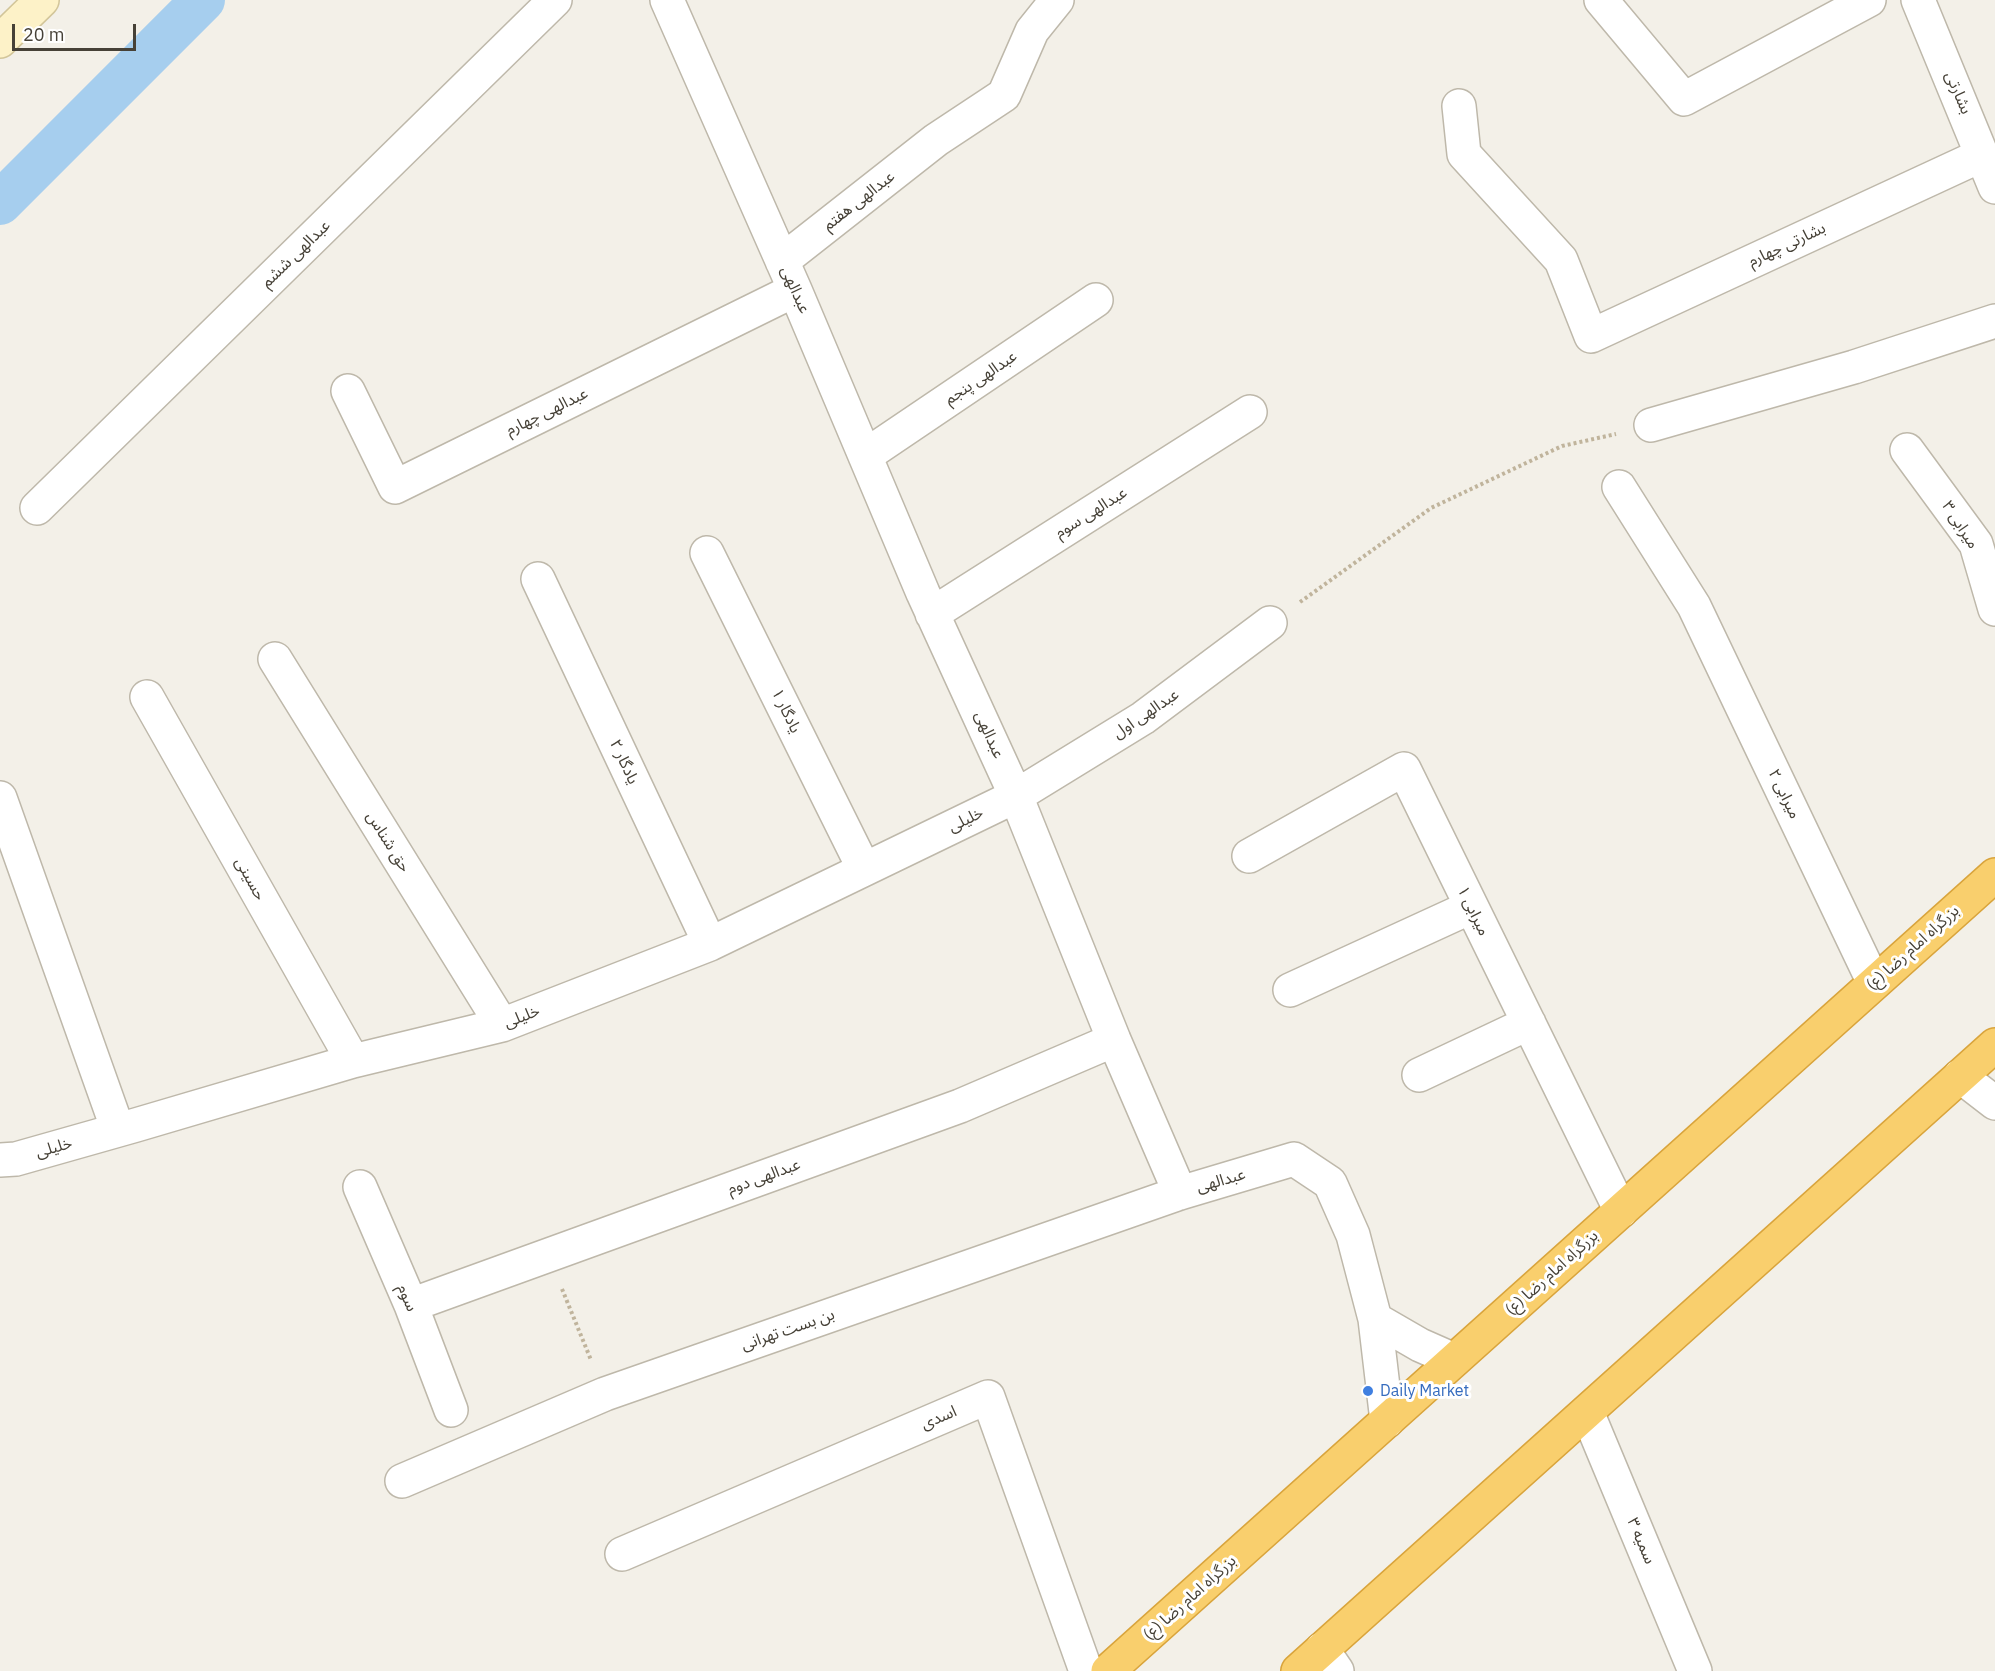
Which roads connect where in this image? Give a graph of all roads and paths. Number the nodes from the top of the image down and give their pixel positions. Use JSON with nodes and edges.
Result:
{"nodes":[{"id":1,"x":42,"y":0,"type":"edge"},
{"id":2,"x":555,"y":0,"type":"edge"},
{"id":3,"x":667,"y":0,"type":"edge"},
{"id":4,"x":1057,"y":0,"type":"edge"},
{"id":5,"x":1601,"y":0,"type":"edge"},
{"id":6,"x":1869,"y":0,"type":"edge"},
{"id":7,"x":1918,"y":0,"type":"edge"},
{"id":8,"x":0,"y":41,"type":"edge"},
{"id":9,"x":1459,"y":106,"type":"dead end"},
{"id":10,"x":1984,"y":135,"type":"edge"},
{"id":11,"x":1995,"y":187,"type":"edge"},
{"id":12,"x":788,"y":275,"type":"junction"},
{"id":13,"x":1096,"y":300,"type":"dead end"},
{"id":14,"x":1995,"y":321,"type":"edge"},
{"id":15,"x":348,"y":391,"type":"dead end"},
{"id":16,"x":1250,"y":412,"type":"dead end"},
{"id":17,"x":1651,"y":425,"type":"joint"},
{"id":18,"x":1907,"y":450,"type":"dead end"},
{"id":19,"x":866,"y":456,"type":"junction"},
{"id":20,"x":1620,"y":487,"type":"dead end"},
{"id":21,"x":37,"y":508,"type":"dead end"},
{"id":22,"x":707,"y":553,"type":"dead end"},
{"id":23,"x":538,"y":579,"type":"dead end"},
{"id":24,"x":1995,"y":609,"type":"edge"},
{"id":25,"x":932,"y":614,"type":"junction"},
{"id":26,"x":1270,"y":623,"type":"joint"},
{"id":27,"x":275,"y":659,"type":"dead end"},
{"id":28,"x":147,"y":697,"type":"dead end"},
{"id":29,"x":1016,"y":796,"type":"junction"},
{"id":30,"x":0,"y":798,"type":"edge"},
{"id":31,"x":1249,"y":856,"type":"dead end"},
{"id":32,"x":864,"y":869,"type":"junction"},
{"id":33,"x":1995,"y":875,"type":"edge"},
{"id":34,"x":1471,"y":907,"type":"junction"},
{"id":35,"x":710,"y":944,"type":"junction"},
{"id":36,"x":1874,"y":983,"type":"junction"},
{"id":37,"x":1290,"y":990,"type":"dead end"},
{"id":38,"x":1529,"y":1023,"type":"junction"},
{"id":39,"x":502,"y":1025,"type":"junction"},
{"id":40,"x":1114,"y":1040,"type":"junction"},
{"id":41,"x":1995,"y":1045,"type":"edge"},
{"id":42,"x":353,"y":1060,"type":"junction"},
{"id":43,"x":1419,"y":1075,"type":"dead end"},
{"id":44,"x":1960,"y":1076,"type":"junction"},
{"id":45,"x":1995,"y":1102,"type":"edge"},
{"id":46,"x":118,"y":1130,"type":"junction"},
{"id":47,"x":0,"y":1160,"type":"edge"},
{"id":48,"x":360,"y":1187,"type":"dead end"},
{"id":49,"x":1179,"y":1193,"type":"junction"},
{"id":50,"x":1621,"y":1211,"type":"junction"},
{"id":51,"x":549,"y":1255,"type":"junction"},
{"id":52,"x":411,"y":1305,"type":"junction"},
{"id":53,"x":1375,"y":1319,"type":"junction"},
{"id":54,"x":1454,"y":1360,"type":"junction"},
{"id":55,"x":605,"y":1394,"type":"junction"},
{"id":56,"x":450,"y":1410,"type":"dead end"},
{"id":57,"x":1587,"y":1412,"type":"junction"},
{"id":58,"x":1387,"y":1421,"type":"junction"},
{"id":59,"x":402,"y":1481,"type":"dead end"},
{"id":60,"x":622,"y":1554,"type":"dead end"},
{"id":61,"x":1330,"y":1660,"type":"edge"},
{"id":62,"x":1086,"y":1671,"type":"edge"},
{"id":63,"x":1108,"y":1671,"type":"edge"},
{"id":64,"x":1298,"y":1671,"type":"edge"},
{"id":65,"x":1695,"y":1671,"type":"edge"}],
"edges":[{"from":1,"to":8,"type":"main road"},
{"from":2,"to":21,"type":"street","name":"عبدالهی ششم"},
{"from":3,"to":12,"type":"street","name":"عبدالهی"},
{"from":4,"to":12,"type":"street","name":"عبدالهی هفتم"},
{"from":5,"to":6,"type":"street"},
{"from":7,"to":10,"type":"street","name":"بشارتی"},
{"from":9,"to":10,"type":"street","name":"بشارتی چهارم"},
{"from":10,"to":11,"type":"street","name":"بشارتی"},
{"from":12,"to":15,"type":"street","name":"عبدالهی چهارم"},
{"from":12,"to":19,"type":"street","name":"عبدالهی"},
{"from":13,"to":19,"type":"street","name":"عبدالهی پنجم"},
{"from":14,"to":17,"type":"street"},
{"from":16,"to":25,"type":"street","name":"عبدالهی سوم"},
{"from":17,"to":26,"type":"path"},
{"from":18,"to":24,"type":"street","name":"میرابی ۳"},
{"from":19,"to":25,"type":"street","name":"عبدالهی"},
{"from":20,"to":36,"type":"street","name":"میرابی ۲"},
{"from":22,"to":32,"type":"street","name":"یادگار ۱"},
{"from":23,"to":35,"type":"street","name":"یادگار ۲"},
{"from":25,"to":29,"type":"street","name":"عبدالهی"},
{"from":26,"to":29,"type":"street","name":"عبدالهی اول"},
{"from":27,"to":39,"type":"street","name":"حق شناس"},
{"from":28,"to":42,"type":"street","name":"حسینی"},
{"from":29,"to":32,"type":"street","name":"خلیلی"},
{"from":29,"to":40,"type":"street","name":"عبدالهی"},
{"from":30,"to":46,"type":"street"},
{"from":31,"to":34,"type":"street","name":"میرابی ۱"},
{"from":32,"to":35,"type":"street","name":"خلیلی"},
{"from":33,"to":36,"type":"highway","name":"بزرگراه امام رضا (ع)"},
{"from":34,"to":37,"type":"street"},
{"from":34,"to":38,"type":"street","name":"میرابی ۱"},
{"from":35,"to":39,"type":"street","name":"خلیلی"},
{"from":36,"to":50,"type":"highway","name":"بزرگراه امام رضا (ع)"},
{"from":38,"to":43,"type":"street"},
{"from":38,"to":50,"type":"street","name":"میرابی ۱"},
{"from":39,"to":42,"type":"street","name":"خلیلی"},
{"from":40,"to":49,"type":"street","name":"عبدالهی"},
{"from":40,"to":51,"type":"street","name":"عبدالهی دوم"},
{"from":41,"to":44,"type":"highway"},
{"from":42,"to":46,"type":"street","name":"خلیلی"},
{"from":44,"to":45,"type":"street"},
{"from":44,"to":57,"type":"highway"},
{"from":46,"to":47,"type":"street","name":"خلیلی"},
{"from":48,"to":52,"type":"street","name":"سوم"},
{"from":49,"to":53,"type":"street","name":"عبدالهی"},
{"from":49,"to":55,"type":"street","name":"بن بست تهرانی"},
{"from":50,"to":54,"type":"highway","name":"بزرگراه امام رضا (ع)"},
{"from":51,"to":52,"type":"street","name":"عبدالهی دوم"},
{"from":51,"to":55,"type":"path"},
{"from":52,"to":56,"type":"street","name":"سوم"},
{"from":53,"to":54,"type":"street"},
{"from":53,"to":58,"type":"street","name":"عبدالهی"},
{"from":54,"to":58,"type":"highway","name":"بزرگراه امام رضا (ع)"},
{"from":55,"to":59,"type":"street","name":"بن بست تهرانی"},
{"from":57,"to":61,"type":"highway"},
{"from":57,"to":65,"type":"street","name":"سمیه ۳"},
{"from":58,"to":63,"type":"highway","name":"بزرگراه امام رضا (ع)"},
{"from":60,"to":62,"type":"street","name":"اسدی"},
{"from":61,"to":64,"type":"highway"}]}
